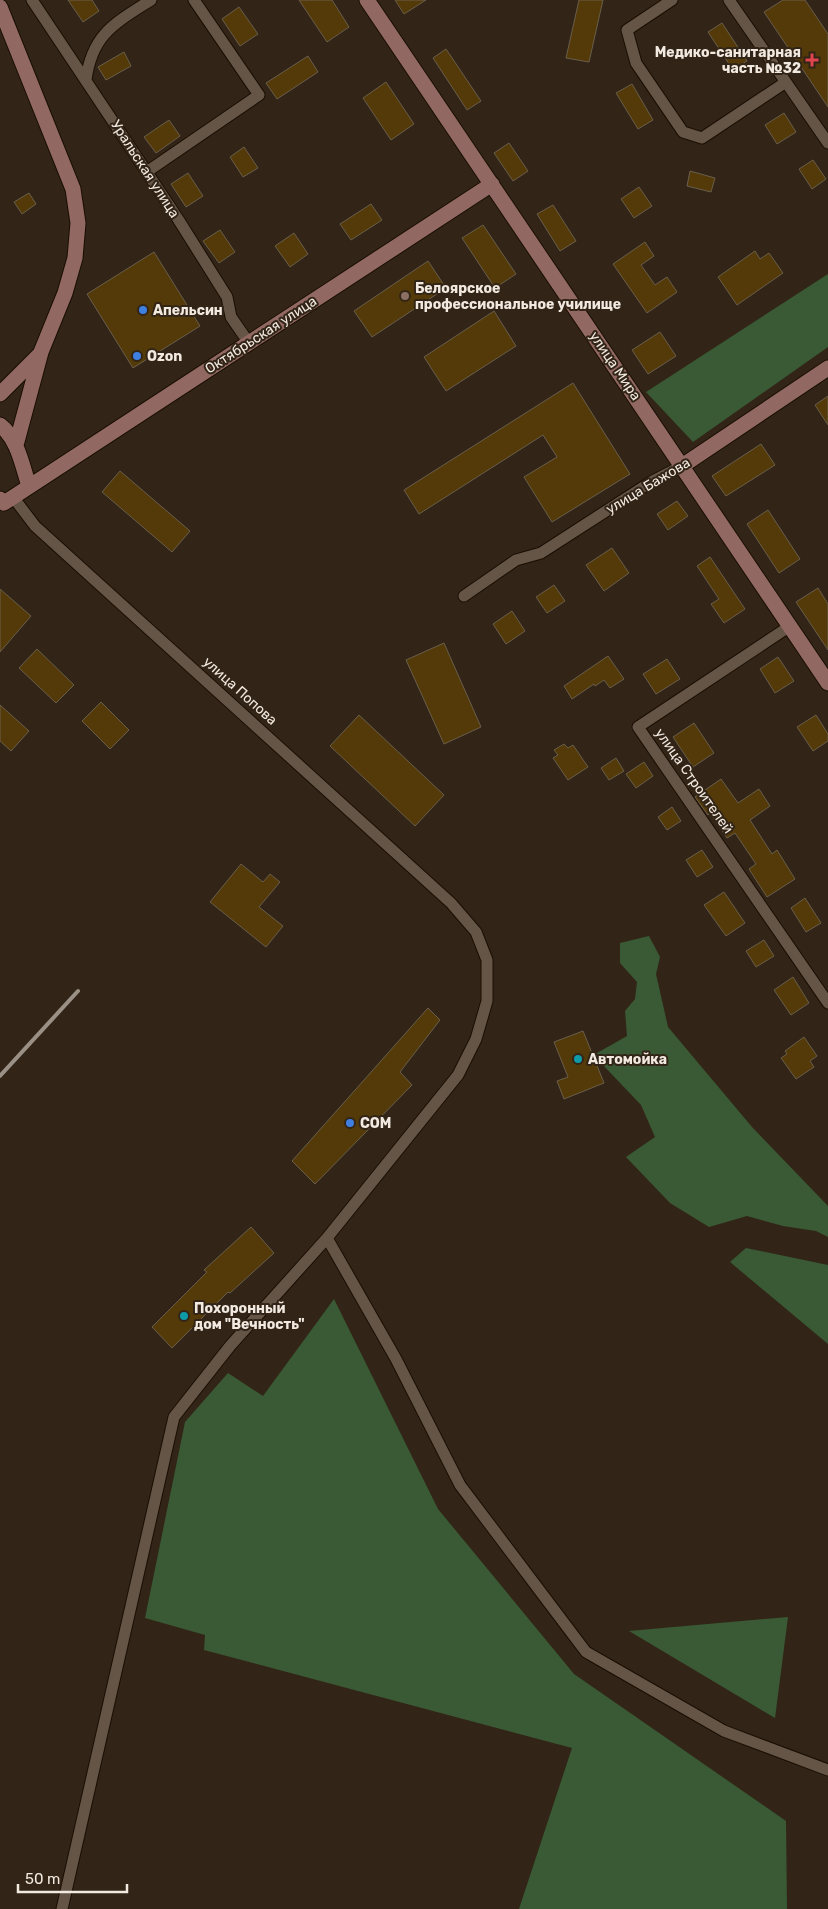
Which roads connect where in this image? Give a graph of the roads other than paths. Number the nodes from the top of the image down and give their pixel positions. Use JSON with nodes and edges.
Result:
{"nodes":[{"id":1,"x":32,"y":0,"type":"edge"},
{"id":2,"x":151,"y":0,"type":"edge"},
{"id":3,"x":194,"y":0,"type":"edge"},
{"id":4,"x":367,"y":0,"type":"edge"},
{"id":5,"x":672,"y":0,"type":"edge"},
{"id":6,"x":729,"y":0,"type":"edge"},
{"id":7,"x":0,"y":7,"type":"edge"},
{"id":8,"x":86,"y":80,"type":"junction"},
{"id":9,"x":786,"y":82,"type":"junction"},
{"id":10,"x":828,"y":143,"type":"edge"},
{"id":11,"x":148,"y":171,"type":"junction"},
{"id":12,"x":492,"y":184,"type":"junction"},
{"id":13,"x":249,"y":343,"type":"junction"},
{"id":14,"x":41,"y":352,"type":"junction"},
{"id":15,"x":828,"y":368,"type":"edge"},
{"id":16,"x":0,"y":394,"type":"edge"},
{"id":17,"x":0,"y":425,"type":"edge"},
{"id":18,"x":16,"y":445,"type":"junction"},
{"id":19,"x":682,"y":466,"type":"junction"},
{"id":20,"x":29,"y":486,"type":"junction"},
{"id":21,"x":4,"y":501,"type":"edge"},
{"id":22,"x":464,"y":596,"type":"dead end"},
{"id":23,"x":790,"y":626,"type":"junction"},
{"id":24,"x":828,"y":683,"type":"edge"},
{"id":25,"x":828,"y":1003,"type":"edge"},
{"id":26,"x":327,"y":1238,"type":"junction"},
{"id":27,"x":828,"y":1770,"type":"edge"},
{"id":28,"x":62,"y":1909,"type":"edge"}],
"edges":[{"from":1,"to":8,"type":"street","name":"Уральская улица"},
{"from":2,"to":8,"type":"street"},
{"from":3,"to":11,"type":"street"},
{"from":4,"to":12,"type":"street","name":"улица Мира"},
{"from":5,"to":9,"type":"street"},
{"from":6,"to":9,"type":"street"},
{"from":7,"to":14,"type":"street"},
{"from":8,"to":11,"type":"street","name":"Уральская улица"},
{"from":9,"to":10,"type":"street"},
{"from":11,"to":13,"type":"street","name":"Уральская улица"},
{"from":12,"to":13,"type":"street","name":"Октябрьская улица"},
{"from":12,"to":19,"type":"street","name":"улица Мира"},
{"from":13,"to":20,"type":"street","name":"Октябрьская улица"},
{"from":14,"to":16,"type":"street"},
{"from":14,"to":18,"type":"street"},
{"from":15,"to":19,"type":"street","name":"улица Бажова"},
{"from":17,"to":18,"type":"street"},
{"from":18,"to":20,"type":"street"},
{"from":19,"to":22,"type":"street","name":"улица Бажова"},
{"from":19,"to":23,"type":"street","name":"улица Мира"},
{"from":20,"to":21,"type":"street","name":"Октябрьская улица"},
{"from":21,"to":26,"type":"street","name":"улица Попова"},
{"from":23,"to":24,"type":"street","name":"улица Мира"},
{"from":23,"to":25,"type":"street","name":"улица Строителей"},
{"from":26,"to":27,"type":"street"},
{"from":26,"to":28,"type":"street","name":"улица Попова"}]}
